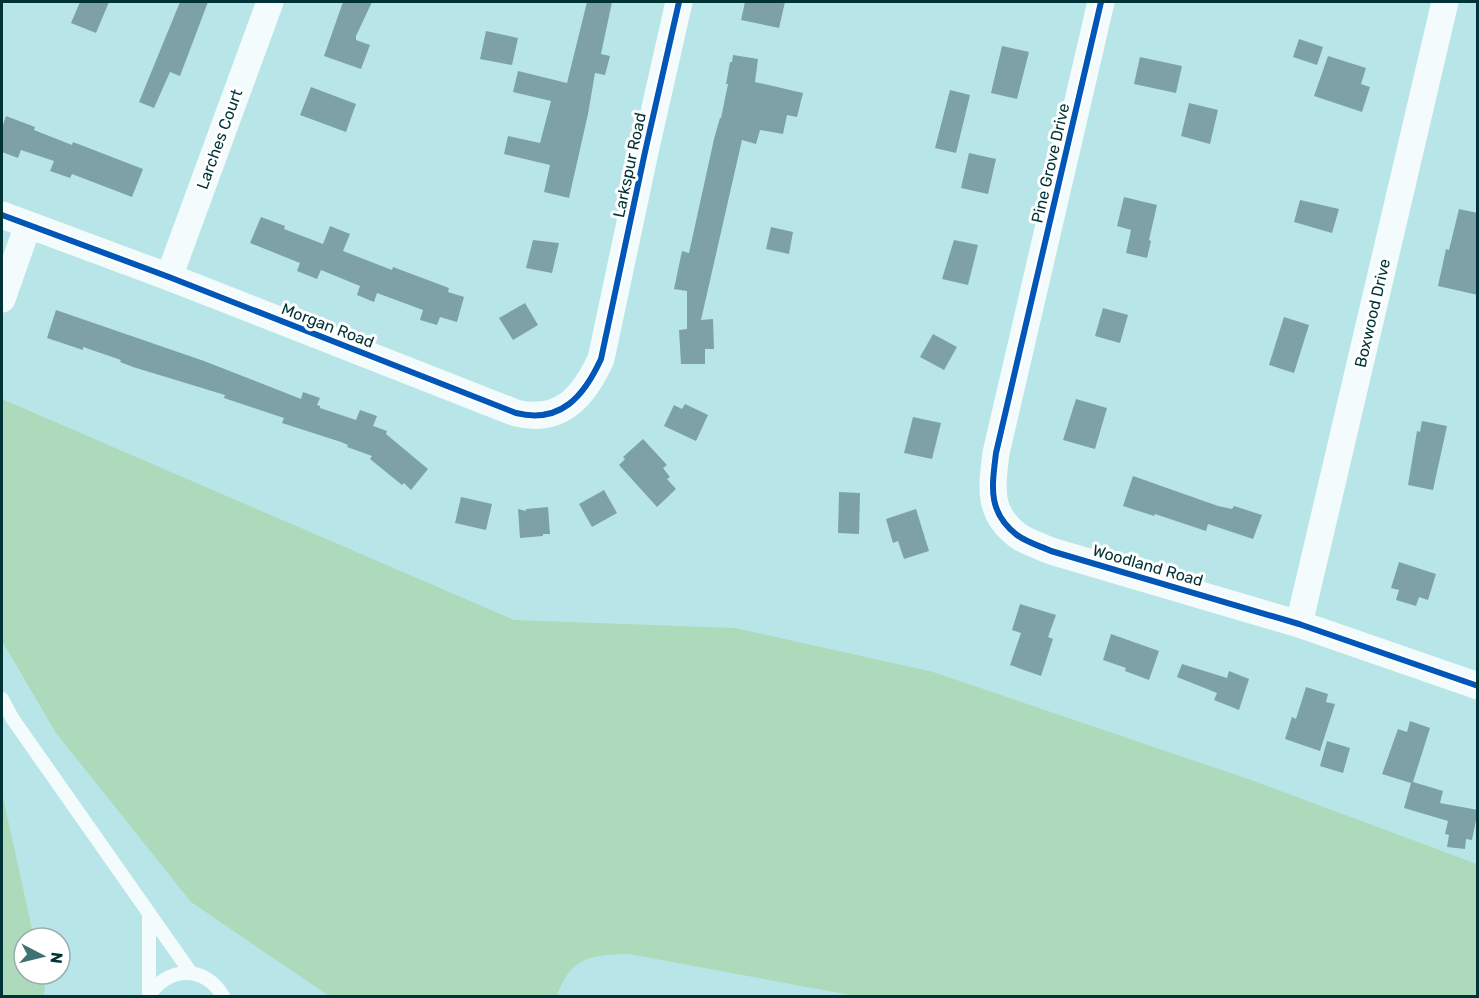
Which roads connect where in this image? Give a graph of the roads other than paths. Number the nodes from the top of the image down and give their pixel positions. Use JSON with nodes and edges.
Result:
{"nodes":[{"id":1,"x":270,"y":2,"type":"edge"},
{"id":2,"x":679,"y":2,"type":"edge"},
{"id":3,"x":1101,"y":2,"type":"edge"},
{"id":4,"x":1445,"y":2,"type":"edge"},
{"id":5,"x":2,"y":215,"type":"edge"},
{"id":6,"x":28,"y":225,"type":"junction"},
{"id":7,"x":169,"y":277,"type":"junction"},
{"id":8,"x":2,"y":299,"type":"edge"},
{"id":9,"x":1024,"y":330,"type":"joint"},
{"id":10,"x":607,"y":334,"type":"joint"},
{"id":11,"x":1299,"y":624,"type":"junction"},
{"id":12,"x":1478,"y":686,"type":"edge"},
{"id":13,"x":2,"y":699,"type":"edge"},
{"id":14,"x":149,"y":912,"type":"junction"},
{"id":15,"x":191,"y":973,"type":"junction"},
{"id":16,"x":149,"y":996,"type":"edge"},
{"id":17,"x":223,"y":996,"type":"edge"}],
"edges":[{"from":1,"to":7,"type":"street","name":"Larches Court"},
{"from":2,"to":10,"type":"street","name":"Larkspur Road"},
{"from":3,"to":9,"type":"street","name":"Pine Grove Drive"},
{"from":4,"to":11,"type":"street","name":"Boxwood Drive"},
{"from":5,"to":6,"type":"street","name":"Morgan Road"},
{"from":6,"to":7,"type":"street","name":"Morgan Road"},
{"from":6,"to":8,"type":"street"},
{"from":7,"to":10,"type":"street","name":"Morgan Road"},
{"from":9,"to":11,"type":"street","name":"Woodland Road"},
{"from":11,"to":12,"type":"street","name":"Woodland Road"},
{"from":13,"to":14,"type":"lane"},
{"from":14,"to":15,"type":"lane"},
{"from":14,"to":16,"type":"lane"},
{"from":15,"to":16,"type":"lane"},
{"from":15,"to":17,"type":"lane"}]}
